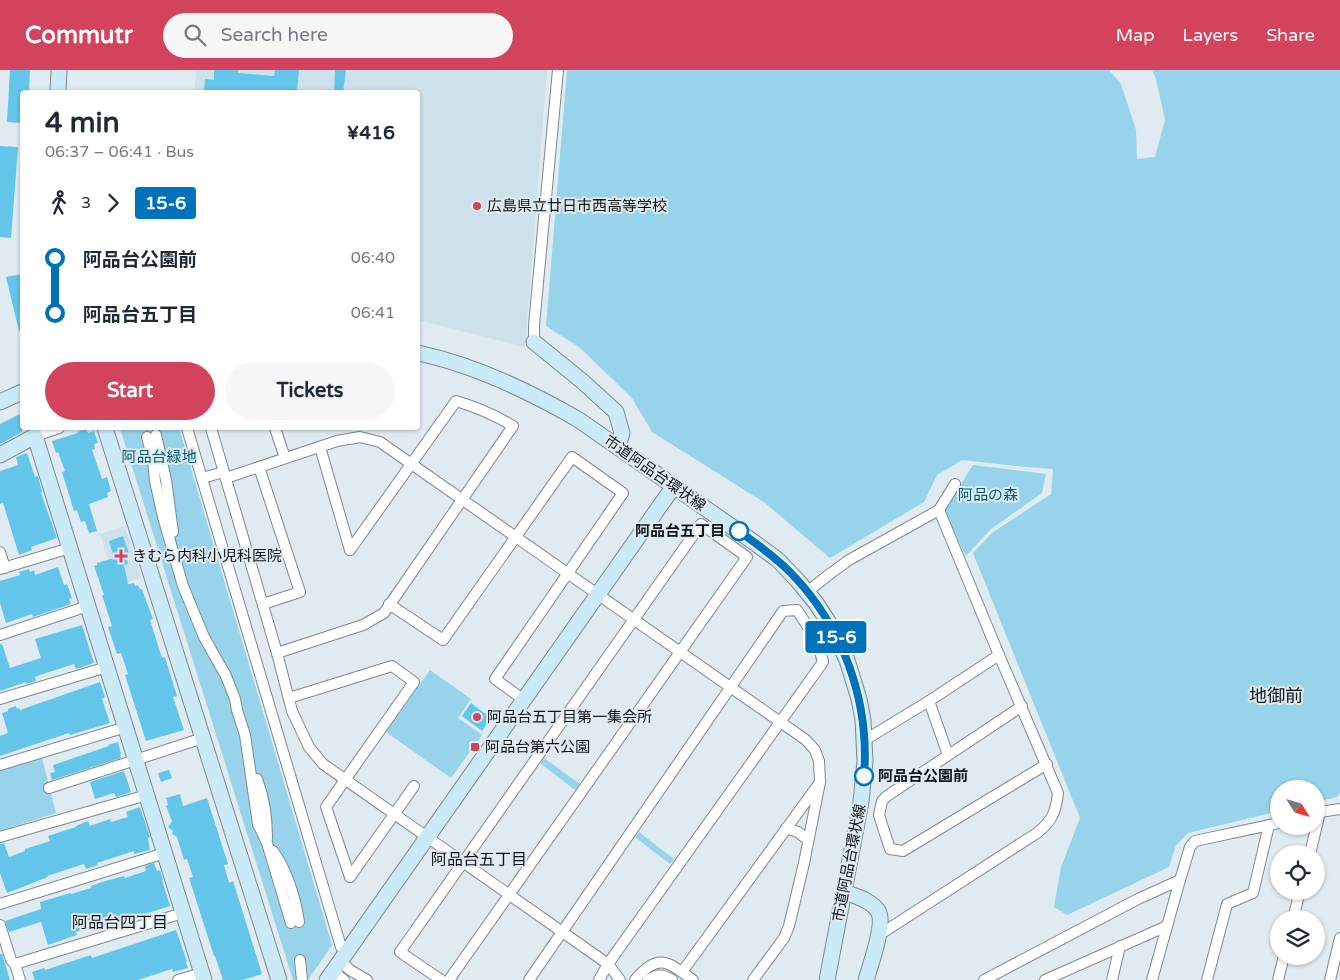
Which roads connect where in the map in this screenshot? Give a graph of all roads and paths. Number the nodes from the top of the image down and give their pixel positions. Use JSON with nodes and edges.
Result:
{"nodes":[{"id":1,"x":60,"y":70,"type":"edge"},
{"id":2,"x":558,"y":70,"type":"edge"},
{"id":3,"x":58,"y":90,"type":"edge"},
{"id":4,"x":534,"y":342,"type":"joint"},
{"id":5,"x":420,"y":354,"type":"edge"},
{"id":6,"x":20,"y":393,"type":"edge"},
{"id":7,"x":0,"y":402,"type":"edge"},
{"id":8,"x":53,"y":430,"type":"edge"},
{"id":9,"x":106,"y":430,"type":"edge"},
{"id":10,"x":188,"y":430,"type":"edge"},
{"id":11,"x":212,"y":430,"type":"edge"},
{"id":12,"x":276,"y":430,"type":"edge"},
{"id":13,"x":35,"y":436,"type":"junction"},
{"id":14,"x":152,"y":436,"type":"dead end"},
{"id":15,"x":320,"y":447,"type":"junction"},
{"id":16,"x":618,"y":447,"type":"junction"},
{"id":17,"x":0,"y":455,"type":"edge"},
{"id":18,"x":285,"y":458,"type":"junction"},
{"id":19,"x":411,"y":464,"type":"junction"},
{"id":20,"x":259,"y":467,"type":"junction"},
{"id":21,"x":225,"y":475,"type":"junction"},
{"id":22,"x":202,"y":478,"type":"junction"},
{"id":23,"x":955,"y":484,"type":"dead end"},
{"id":24,"x":674,"y":486,"type":"junction"},
{"id":25,"x":462,"y":500,"type":"junction"},
{"id":26,"x":938,"y":510,"type":"junction"},
{"id":27,"x":516,"y":537,"type":"junction"},
{"id":28,"x":70,"y":548,"type":"junction"},
{"id":29,"x":0,"y":552,"type":"edge"},
{"id":30,"x":2,"y":568,"type":"edge"},
{"id":31,"x":568,"y":573,"type":"junction"},
{"id":32,"x":807,"y":592,"type":"junction"},
{"id":33,"x":598,"y":595,"type":"junction"},
{"id":34,"x":262,"y":604,"type":"junction"},
{"id":35,"x":390,"y":604,"type":"junction"},
{"id":36,"x":88,"y":606,"type":"junction"},
{"id":37,"x":633,"y":620,"type":"junction"},
{"id":38,"x":0,"y":634,"type":"edge"},
{"id":39,"x":680,"y":652,"type":"junction"},
{"id":40,"x":277,"y":653,"type":"junction"},
{"id":41,"x":999,"y":655,"type":"junction"},
{"id":42,"x":107,"y":667,"type":"junction"},
{"id":43,"x":730,"y":687,"type":"junction"},
{"id":44,"x":289,"y":698,"type":"junction"},
{"id":45,"x":0,"y":699,"type":"edge"},
{"id":46,"x":524,"y":700,"type":"junction"},
{"id":47,"x":929,"y":701,"type":"junction"},
{"id":48,"x":1022,"y":706,"type":"junction"},
{"id":49,"x":780,"y":722,"type":"junction"},
{"id":50,"x":126,"y":727,"type":"junction"},
{"id":51,"x":203,"y":738,"type":"junction"},
{"id":52,"x":865,"y":740,"type":"junction"},
{"id":53,"x":948,"y":755,"type":"junction"},
{"id":54,"x":136,"y":761,"type":"junction"},
{"id":55,"x":1047,"y":764,"type":"junction"},
{"id":56,"x":0,"y":765,"type":"edge"},
{"id":57,"x":344,"y":779,"type":"junction"},
{"id":58,"x":820,"y":782,"type":"junction"},
{"id":59,"x":414,"y":786,"type":"dead end"},
{"id":60,"x":49,"y":788,"type":"dead end"},
{"id":61,"x":147,"y":795,"type":"junction"},
{"id":62,"x":1340,"y":810,"type":"edge"},
{"id":63,"x":1325,"y":812,"type":"edge"},
{"id":64,"x":394,"y":814,"type":"junction"},
{"id":65,"x":1270,"y":825,"type":"edge"},
{"id":66,"x":786,"y":828,"type":"junction"},
{"id":67,"x":1271,"y":835,"type":"edge"},
{"id":68,"x":0,"y":837,"type":"edge"},
{"id":69,"x":427,"y":837,"type":"junction"},
{"id":70,"x":808,"y":840,"type":"junction"},
{"id":71,"x":165,"y":853,"type":"junction"},
{"id":72,"x":463,"y":862,"type":"junction"},
{"id":73,"x":1180,"y":880,"type":"junction"},
{"id":74,"x":844,"y":892,"type":"junction"},
{"id":75,"x":509,"y":895,"type":"junction"},
{"id":76,"x":0,"y":904,"type":"edge"},
{"id":77,"x":183,"y":913,"type":"junction"},
{"id":78,"x":295,"y":923,"type":"dead end"},
{"id":79,"x":0,"y":925,"type":"edge"},
{"id":80,"x":1167,"y":926,"type":"junction"},
{"id":81,"x":562,"y":932,"type":"junction"},
{"id":82,"x":879,"y":935,"type":"junction"},
{"id":83,"x":1340,"y":938,"type":"edge"},
{"id":84,"x":1120,"y":946,"type":"junction"},
{"id":85,"x":340,"y":954,"type":"junction"},
{"id":86,"x":300,"y":960,"type":"dead end"},
{"id":87,"x":15,"y":964,"type":"junction"},
{"id":88,"x":608,"y":964,"type":"junction"},
{"id":89,"x":1282,"y":965,"type":"edge"},
{"id":90,"x":682,"y":972,"type":"junction"},
{"id":91,"x":203,"y":976,"type":"edge"},
{"id":92,"x":337,"y":979,"type":"edge"},
{"id":93,"x":20,"y":980,"type":"edge"},
{"id":94,"x":178,"y":980,"type":"edge"},
{"id":95,"x":279,"y":980,"type":"edge"},
{"id":96,"x":302,"y":980,"type":"edge"},
{"id":97,"x":367,"y":980,"type":"edge"},
{"id":98,"x":441,"y":980,"type":"edge"},
{"id":99,"x":449,"y":980,"type":"edge"},
{"id":100,"x":528,"y":980,"type":"edge"},
{"id":101,"x":599,"y":980,"type":"edge"},
{"id":102,"x":620,"y":980,"type":"edge"},
{"id":103,"x":634,"y":980,"type":"edge"},
{"id":104,"x":648,"y":980,"type":"edge"},
{"id":105,"x":672,"y":980,"type":"edge"},
{"id":106,"x":693,"y":980,"type":"edge"},
{"id":107,"x":753,"y":980,"type":"edge"},
{"id":108,"x":827,"y":980,"type":"edge"},
{"id":109,"x":866,"y":980,"type":"edge"},
{"id":110,"x":984,"y":980,"type":"edge"},
{"id":111,"x":1045,"y":980,"type":"edge"},
{"id":112,"x":1112,"y":980,"type":"edge"},
{"id":113,"x":1152,"y":980,"type":"edge"},
{"id":114,"x":1207,"y":980,"type":"edge"},
{"id":115,"x":1278,"y":980,"type":"edge"},
{"id":116,"x":1330,"y":980,"type":"edge"}],
"edges":[{"from":1,"to":3,"type":"street"},
{"from":2,"to":4,"type":"street"},
{"from":4,"to":16,"type":"street"},
{"from":5,"to":16,"type":"street","name":"市道阿品台環状線"},
{"from":6,"to":7,"type":"street"},
{"from":8,"to":13,"type":"street"},
{"from":9,"to":51,"type":"street"},
{"from":10,"to":22,"type":"street"},
{"from":11,"to":21,"type":"street"},
{"from":12,"to":18,"type":"street"},
{"from":13,"to":17,"type":"street"},
{"from":13,"to":28,"type":"street"},
{"from":14,"to":78,"type":"street"},
{"from":15,"to":18,"type":"street"},
{"from":15,"to":19,"type":"street"},
{"from":15,"to":19,"type":"street"},
{"from":16,"to":24,"type":"street","name":"市道阿品台環状線"},
{"from":18,"to":20,"type":"street"},
{"from":19,"to":25,"type":"street"},
{"from":19,"to":25,"type":"street"},
{"from":20,"to":21,"type":"street"},
{"from":20,"to":34,"type":"street"},
{"from":21,"to":22,"type":"street"},
{"from":21,"to":34,"type":"street"},
{"from":22,"to":85,"type":"street"},
{"from":23,"to":26,"type":"street"},
{"from":24,"to":32,"type":"street","name":"市道阿品台環状線"},
{"from":24,"to":33,"type":"street"},
{"from":25,"to":27,"type":"street"},
{"from":25,"to":35,"type":"street"},
{"from":26,"to":32,"type":"street"},
{"from":26,"to":41,"type":"street"},
{"from":27,"to":31,"type":"street"},
{"from":27,"to":31,"type":"street"},
{"from":27,"to":35,"type":"street"},
{"from":28,"to":30,"type":"street"},
{"from":28,"to":36,"type":"street"},
{"from":29,"to":30,"type":"street"},
{"from":31,"to":33,"type":"street"},
{"from":31,"to":46,"type":"street"},
{"from":32,"to":52,"type":"street","name":"市道阿品台環状線"},
{"from":33,"to":37,"type":"street"},
{"from":33,"to":46,"type":"street"},
{"from":34,"to":40,"type":"street"},
{"from":35,"to":40,"type":"street"},
{"from":36,"to":38,"type":"street"},
{"from":36,"to":42,"type":"street"},
{"from":37,"to":39,"type":"street"},
{"from":37,"to":39,"type":"street"},
{"from":37,"to":72,"type":"street"},
{"from":39,"to":43,"type":"street"},
{"from":39,"to":75,"type":"street"},
{"from":40,"to":44,"type":"street"},
{"from":41,"to":47,"type":"street"},
{"from":41,"to":48,"type":"street"},
{"from":42,"to":45,"type":"street"},
{"from":42,"to":50,"type":"street"},
{"from":43,"to":49,"type":"street"},
{"from":43,"to":49,"type":"street"},
{"from":43,"to":81,"type":"street"},
{"from":44,"to":57,"type":"street"},
{"from":44,"to":57,"type":"street"},
{"from":46,"to":69,"type":"street"},
{"from":47,"to":52,"type":"street"},
{"from":47,"to":53,"type":"street"},
{"from":48,"to":53,"type":"street"},
{"from":48,"to":55,"type":"street"},
{"from":49,"to":58,"type":"street"},
{"from":49,"to":88,"type":"street"},
{"from":50,"to":54,"type":"street"},
{"from":50,"to":56,"type":"street"},
{"from":51,"to":54,"type":"street"},
{"from":51,"to":95,"type":"street"},
{"from":52,"to":74,"type":"street","name":"市道阿品台環状線"},
{"from":53,"to":55,"type":"street"},
{"from":54,"to":60,"type":"street"},
{"from":54,"to":61,"type":"street"},
{"from":55,"to":82,"type":"street"},
{"from":57,"to":64,"type":"street"},
{"from":57,"to":64,"type":"street"},
{"from":58,"to":66,"type":"street"},
{"from":58,"to":70,"type":"street"},
{"from":59,"to":64,"type":"street"},
{"from":61,"to":68,"type":"street"},
{"from":61,"to":71,"type":"street"},
{"from":62,"to":63,"type":"street"},
{"from":64,"to":69,"type":"street"},
{"from":65,"to":73,"type":"street"},
{"from":66,"to":70,"type":"street"},
{"from":66,"to":90,"type":"street"},
{"from":67,"to":114,"type":"street"},
{"from":69,"to":72,"type":"street"},
{"from":69,"to":85,"type":"street"},
{"from":70,"to":107,"type":"street"},
{"from":71,"to":76,"type":"street"},
{"from":71,"to":77,"type":"street"},
{"from":72,"to":75,"type":"street"},
{"from":72,"to":98,"type":"street"},
{"from":73,"to":80,"type":"street"},
{"from":73,"to":110,"type":"street"},
{"from":74,"to":82,"type":"street"},
{"from":74,"to":108,"type":"street","name":"市道阿品台環状線"},
{"from":75,"to":81,"type":"street"},
{"from":75,"to":99,"type":"street"},
{"from":77,"to":87,"type":"street"},
{"from":77,"to":91,"type":"street"},
{"from":79,"to":87,"type":"street"},
{"from":80,"to":84,"type":"street"},
{"from":80,"to":113,"type":"street"},
{"from":81,"to":88,"type":"street"},
{"from":81,"to":100,"type":"street"},
{"from":82,"to":109,"type":"street"},
{"from":83,"to":116,"type":"street"},
{"from":84,"to":111,"type":"street"},
{"from":84,"to":112,"type":"street"},
{"from":85,"to":92,"type":"street"},
{"from":85,"to":97,"type":"street"},
{"from":86,"to":96,"type":"street"},
{"from":87,"to":93,"type":"street"},
{"from":88,"to":101,"type":"street"},
{"from":88,"to":102,"type":"street"},
{"from":89,"to":115,"type":"street"},
{"from":90,"to":103,"type":"street"},
{"from":90,"to":106,"type":"street"},
{"from":91,"to":94,"type":"street"},
{"from":104,"to":105,"type":"street"}]}
